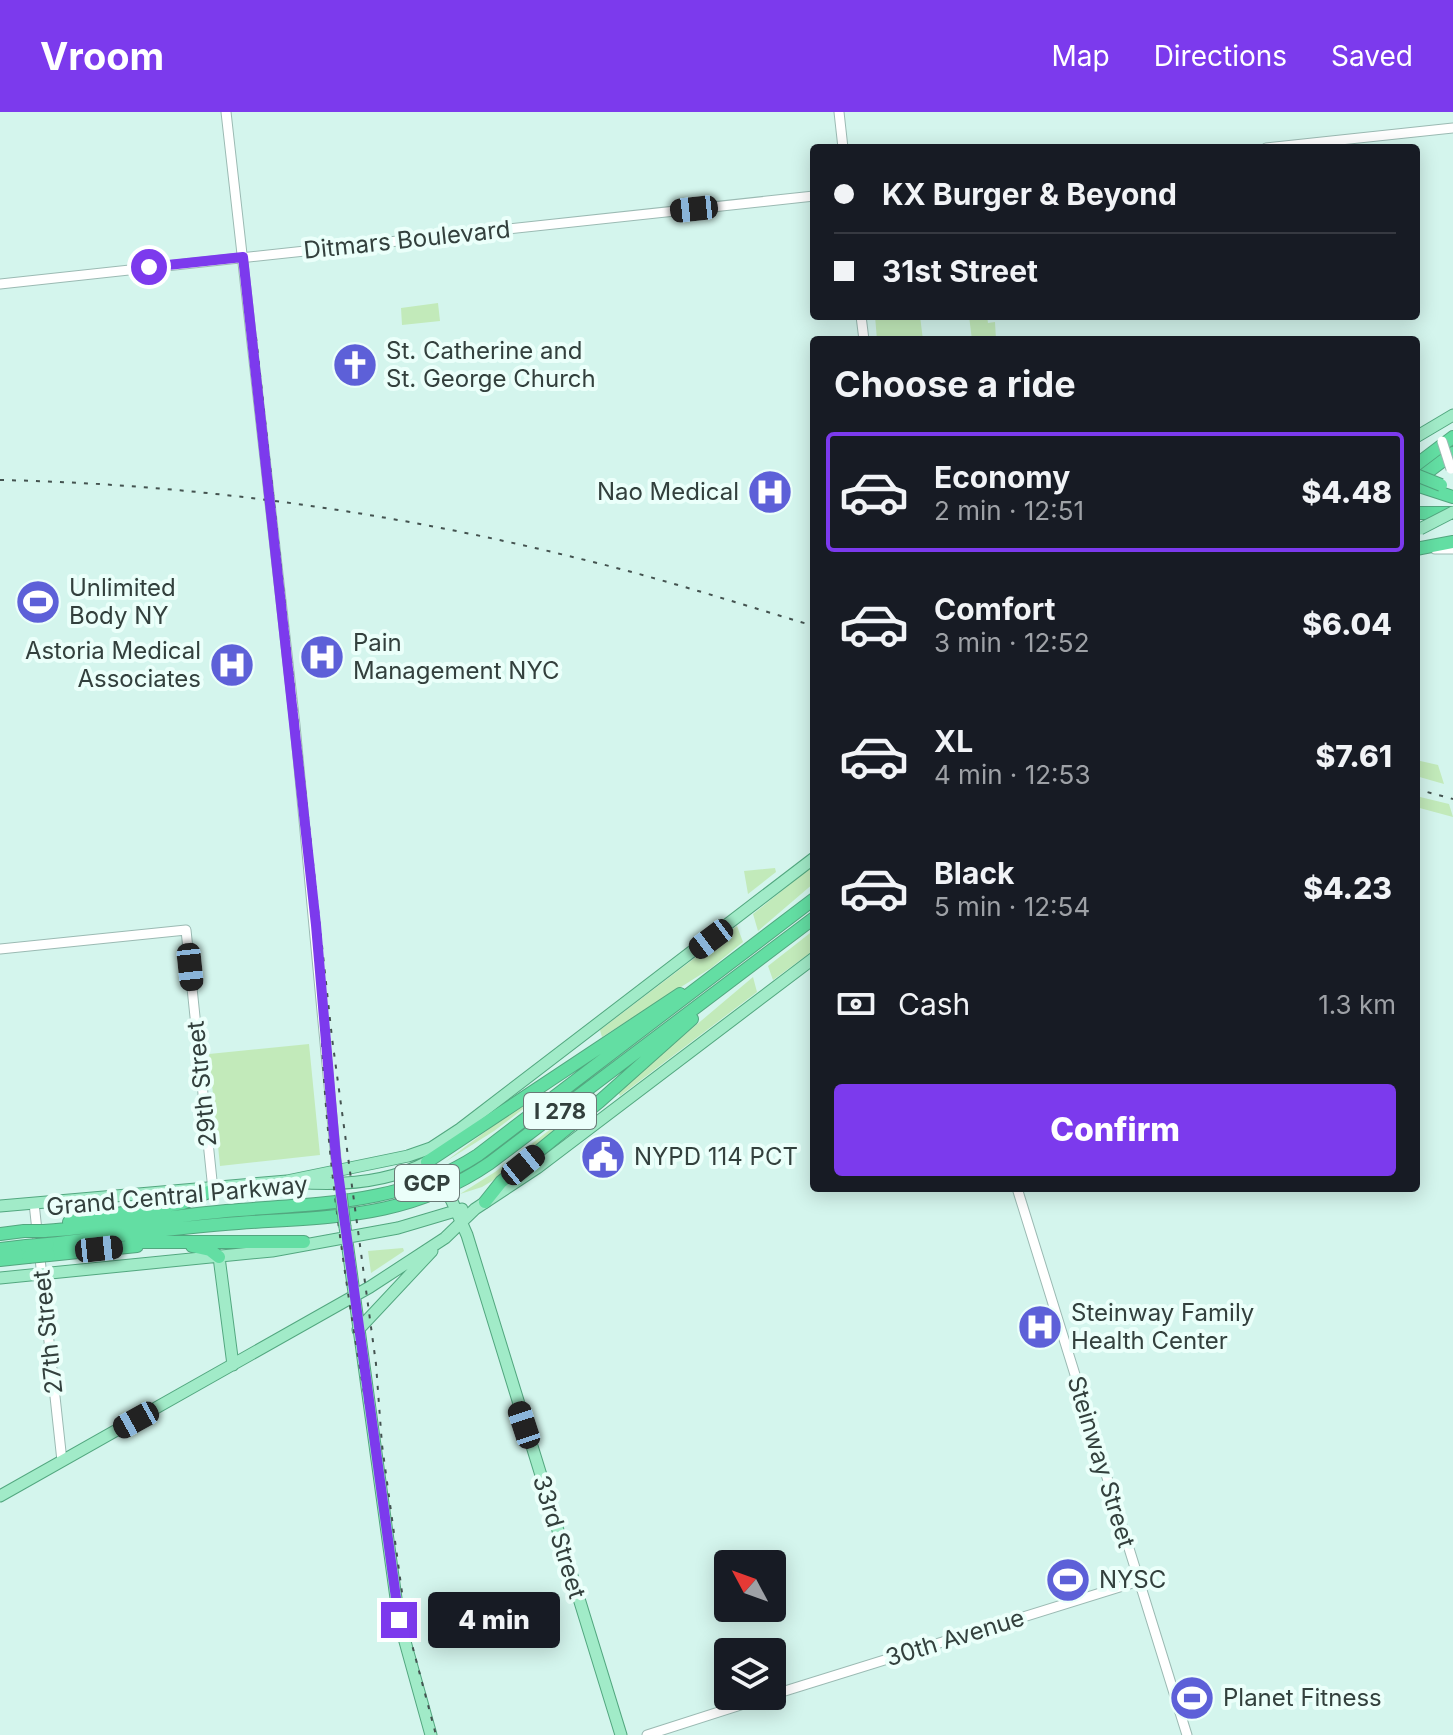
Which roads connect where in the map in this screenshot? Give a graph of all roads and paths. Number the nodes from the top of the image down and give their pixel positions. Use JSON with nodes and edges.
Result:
{"nodes":[{"id":1,"x":226,"y":112,"type":"edge"},
{"id":2,"x":839,"y":112,"type":"edge"},
{"id":3,"x":1453,"y":128,"type":"edge"},
{"id":4,"x":843,"y":144,"type":"edge"},
{"id":5,"x":1303,"y":144,"type":"edge"},
{"id":6,"x":810,"y":196,"type":"edge"},
{"id":7,"x":243,"y":257,"type":"junction"},
{"id":8,"x":0,"y":284,"type":"edge"},
{"id":9,"x":1453,"y":415,"type":"edge"},
{"id":10,"x":1437,"y":425,"type":"junction"},
{"id":11,"x":1420,"y":435,"type":"edge"},
{"id":12,"x":1447,"y":439,"type":"edge"},
{"id":13,"x":1453,"y":453,"type":"edge"},
{"id":14,"x":1420,"y":462,"type":"edge"},
{"id":15,"x":1452,"y":470,"type":"edge"},
{"id":16,"x":1420,"y":477,"type":"edge"},
{"id":17,"x":1420,"y":481,"type":"edge"},
{"id":18,"x":1444,"y":489,"type":"edge"},
{"id":19,"x":1453,"y":497,"type":"edge"},
{"id":20,"x":1453,"y":512,"type":"edge"},
{"id":21,"x":1420,"y":513,"type":"edge"},
{"id":22,"x":1420,"y":529,"type":"edge"},
{"id":23,"x":1453,"y":542,"type":"edge"},
{"id":24,"x":1420,"y":549,"type":"edge"},
{"id":25,"x":1453,"y":549,"type":"edge"},
{"id":26,"x":1420,"y":550,"type":"edge"},
{"id":27,"x":810,"y":861,"type":"edge"},
{"id":28,"x":810,"y":902,"type":"edge"},
{"id":29,"x":810,"y":921,"type":"edge"},
{"id":30,"x":0,"y":949,"type":"edge"},
{"id":31,"x":741,"y":957,"type":"junction"},
{"id":32,"x":810,"y":961,"type":"edge"},
{"id":33,"x":738,"y":975,"type":"junction"},
{"id":34,"x":427,"y":1162,"type":"junction"},
{"id":35,"x":337,"y":1170,"type":"junction"},
{"id":36,"x":287,"y":1181,"type":"junction"},
{"id":37,"x":340,"y":1188,"type":"junction"},
{"id":38,"x":213,"y":1190,"type":"junction"},
{"id":39,"x":1018,"y":1192,"type":"edge"},
{"id":40,"x":34,"y":1203,"type":"junction"},
{"id":41,"x":454,"y":1204,"type":"junction"},
{"id":42,"x":0,"y":1206,"type":"edge"},
{"id":43,"x":480,"y":1206,"type":"junction"},
{"id":44,"x":463,"y":1224,"type":"junction"},
{"id":45,"x":346,"y":1233,"type":"junction"},
{"id":46,"x":0,"y":1234,"type":"edge"},
{"id":47,"x":445,"y":1238,"type":"junction"},
{"id":48,"x":47,"y":1242,"type":"junction"},
{"id":49,"x":304,"y":1242,"type":"junction"},
{"id":50,"x":0,"y":1249,"type":"edge"},
{"id":51,"x":27,"y":1252,"type":"junction"},
{"id":52,"x":219,"y":1257,"type":"junction"},
{"id":53,"x":0,"y":1258,"type":"edge"},
{"id":54,"x":41,"y":1274,"type":"junction"},
{"id":55,"x":0,"y":1278,"type":"edge"},
{"id":56,"x":354,"y":1295,"type":"junction"},
{"id":57,"x":358,"y":1330,"type":"junction"},
{"id":58,"x":233,"y":1365,"type":"junction"},
{"id":59,"x":62,"y":1461,"type":"junction"},
{"id":60,"x":0,"y":1496,"type":"edge"},
{"id":61,"x":1139,"y":1581,"type":"junction"},
{"id":62,"x":786,"y":1690,"type":"edge"},
{"id":63,"x":724,"y":1710,"type":"edge"},
{"id":64,"x":431,"y":1735,"type":"edge"},
{"id":65,"x":621,"y":1735,"type":"edge"},
{"id":66,"x":647,"y":1735,"type":"edge"},
{"id":67,"x":1187,"y":1735,"type":"edge"}],
"edges":[{"from":1,"to":7,"type":"street"},
{"from":2,"to":4,"type":"street"},
{"from":3,"to":5,"type":"street"},
{"from":6,"to":7,"type":"street","name":"Ditmars Boulevard"},
{"from":7,"to":8,"type":"street","name":"Ditmars Boulevard"},
{"from":7,"to":35,"type":"street"},
{"from":9,"to":10,"type":"main road"},
{"from":10,"to":11,"type":"main road"},
{"from":10,"to":12,"type":"street"},
{"from":12,"to":14,"type":"highway"},
{"from":12,"to":15,"type":"street","bridge":true},
{"from":13,"to":16,"type":"highway"},
{"from":17,"to":18,"type":"highway","bridge":true},
{"from":18,"to":19,"type":"highway"},
{"from":20,"to":21,"type":"highway"},
{"from":20,"to":22,"type":"main road","bridge":true},
{"from":23,"to":24,"type":"highway"},
{"from":25,"to":26,"type":"street"},
{"from":27,"to":35,"type":"main road"},
{"from":28,"to":31,"type":"highway","name":"Grand Central Parkway","number":"GCP"},
{"from":29,"to":33,"type":"highway","name":"Grand Central Parkway","number":"I 278"},
{"from":30,"to":38,"type":"street","name":"29th Street"},
{"from":31,"to":34,"type":"highway"},
{"from":31,"to":48,"type":"highway","name":"Grand Central Parkway","number":"GCP"},
{"from":32,"to":43,"type":"main road"},
{"from":33,"to":43,"type":"highway"},
{"from":33,"to":48,"type":"highway","name":"Grand Central Parkway","number":"I 278"},
{"from":34,"to":37,"type":"main road"},
{"from":34,"to":41,"type":"main road","name":"33rd Street","bridge":true},
{"from":35,"to":36,"type":"main road"},
{"from":35,"to":37,"type":"main road"},
{"from":36,"to":37,"type":"main road"},
{"from":36,"to":38,"type":"main road"},
{"from":37,"to":45,"type":"main road","bridge":true},
{"from":38,"to":40,"type":"main road"},
{"from":38,"to":48,"type":"highway"},
{"from":39,"to":61,"type":"street","name":"Steinway Street"},
{"from":40,"to":42,"type":"main road"},
{"from":40,"to":54,"type":"street","name":"27th Street"},
{"from":41,"to":43,"type":"main road"},
{"from":41,"to":44,"type":"main road","name":"33rd Street"},
{"from":41,"to":45,"type":"main road"},
{"from":43,"to":44,"type":"main road"},
{"from":44,"to":47,"type":"main road"},
{"from":44,"to":65,"type":"main road","name":"33rd Street"},
{"from":45,"to":49,"type":"main road"},
{"from":45,"to":56,"type":"main road"},
{"from":46,"to":48,"type":"highway","name":"Grand Central Parkway","number":"GCP","bridge":true},
{"from":47,"to":56,"type":"main road"},
{"from":47,"to":57,"type":"main road"},
{"from":48,"to":49,"type":"highway"},
{"from":48,"to":51,"type":"highway","name":"Grand Central Parkway","number":"I 278","bridge":true},
{"from":48,"to":52,"type":"highway"},
{"from":49,"to":52,"type":"main road"},
{"from":50,"to":51,"type":"highway","name":"Grand Central Parkway","number":"I 278"},
{"from":51,"to":53,"type":"highway"},
{"from":52,"to":54,"type":"main road"},
{"from":52,"to":58,"type":"main road"},
{"from":54,"to":55,"type":"main road"},
{"from":54,"to":59,"type":"street","name":"27th Street"},
{"from":56,"to":57,"type":"main road"},
{"from":56,"to":58,"type":"main road"},
{"from":57,"to":64,"type":"main road"},
{"from":58,"to":59,"type":"main road"},
{"from":59,"to":60,"type":"main road"},
{"from":61,"to":62,"type":"street","name":"30th Avenue"},
{"from":61,"to":67,"type":"street","name":"Steinway Street"},
{"from":63,"to":66,"type":"street","name":"30th Avenue"}]}
